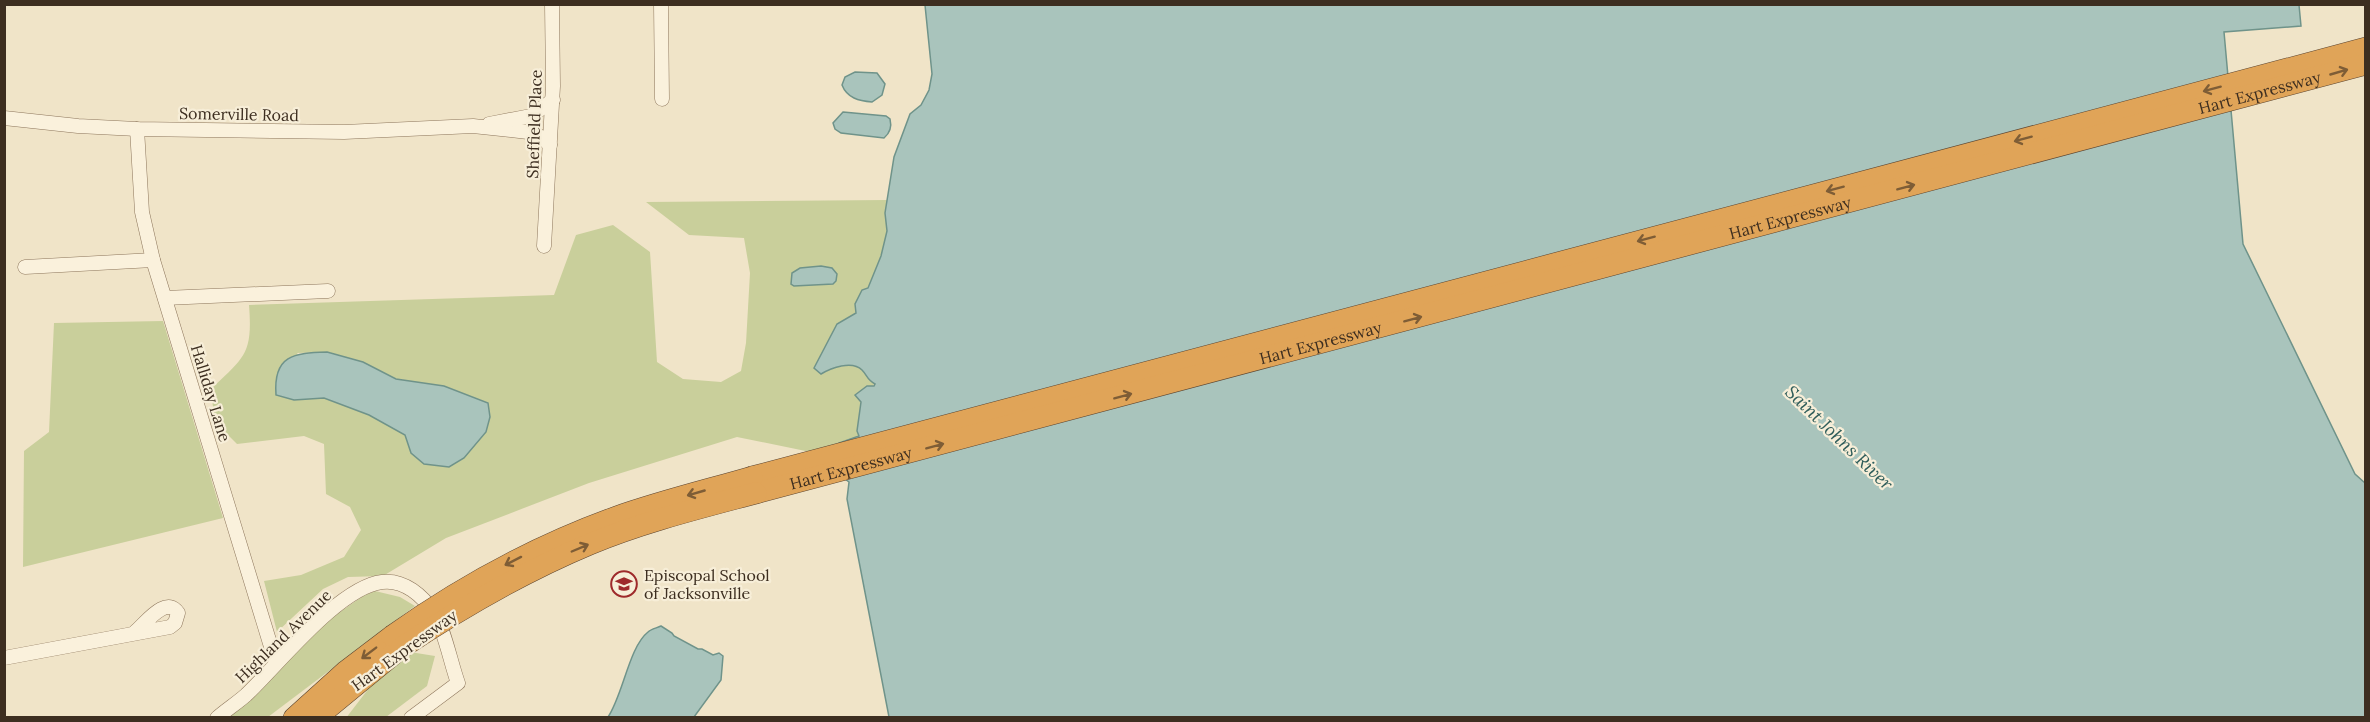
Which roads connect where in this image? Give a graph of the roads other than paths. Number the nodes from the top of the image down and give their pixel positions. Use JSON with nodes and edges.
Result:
{"nodes":[{"id":1,"x":552,"y":4,"type":"edge"},
{"id":2,"x":662,"y":4,"type":"edge"},
{"id":3,"x":2366,"y":43,"type":"edge"},
{"id":4,"x":2366,"y":48,"type":"edge"},
{"id":5,"x":2327,"y":58,"type":"junction"},
{"id":6,"x":2366,"y":64,"type":"edge"},
{"id":7,"x":662,"y":99,"type":"dead end"},
{"id":8,"x":553,"y":100,"type":"junction"},
{"id":9,"x":4,"y":118,"type":"edge"},
{"id":10,"x":473,"y":126,"type":"junction"},
{"id":11,"x":137,"y":129,"type":"junction"},
{"id":12,"x":550,"y":145,"type":"junction"},
{"id":13,"x":544,"y":246,"type":"dead end"},
{"id":14,"x":153,"y":260,"type":"junction"},
{"id":15,"x":25,"y":267,"type":"dead end"},
{"id":16,"x":328,"y":291,"type":"dead end"},
{"id":17,"x":165,"y":298,"type":"junction"},
{"id":18,"x":135,"y":632,"type":"dead end"},
{"id":19,"x":396,"y":642,"type":"junction"},
{"id":20,"x":4,"y":658,"type":"edge"},
{"id":21,"x":276,"y":663,"type":"junction"},
{"id":22,"x":346,"y":671,"type":"junction"},
{"id":23,"x":217,"y":717,"type":"edge"},
{"id":24,"x":277,"y":717,"type":"edge"},
{"id":25,"x":294,"y":717,"type":"edge"},
{"id":26,"x":316,"y":717,"type":"edge"},
{"id":27,"x":411,"y":717,"type":"edge"}],
"edges":[{"from":1,"to":8,"type":"street","name":"Sheffield Place"},
{"from":2,"to":7,"type":"street"},
{"from":3,"to":5,"type":"highway"},
{"from":4,"to":5,"type":"highway"},
{"from":5,"to":19,"type":"highway","name":"Hart Expressway","one_way":true,"bridge":true},
{"from":19,"to":6,"type":"highway","name":"Hart Expressway","one_way":true,"bridge":true},
{"from":8,"to":10,"type":"street","name":"Somerville Road"},
{"from":8,"to":12,"type":"street","name":"Sheffield Place"},
{"from":9,"to":11,"type":"street","name":"Somerville Road"},
{"from":10,"to":11,"type":"street","name":"Somerville Road"},
{"from":10,"to":12,"type":"street","name":"Somerville Road"},
{"from":11,"to":14,"type":"street","name":"Halliday Lane"},
{"from":12,"to":13,"type":"street","name":"Sheffield Place"},
{"from":14,"to":15,"type":"street"},
{"from":14,"to":17,"type":"street","name":"Halliday Lane"},
{"from":16,"to":17,"type":"street"},
{"from":17,"to":21,"type":"street","name":"Halliday Lane"},
{"from":18,"to":20,"type":"street"},
{"from":19,"to":22,"type":"highway","name":"Hart Expressway","one_way":true},
{"from":19,"to":26,"type":"highway","name":"Hart Expressway"},
{"from":21,"to":23,"type":"street","name":"Highland Avenue"},
{"from":21,"to":27,"type":"street","name":"Highland Avenue"},
{"from":22,"to":24,"type":"highway"},
{"from":22,"to":25,"type":"highway","name":"Hart Expressway"}]}
